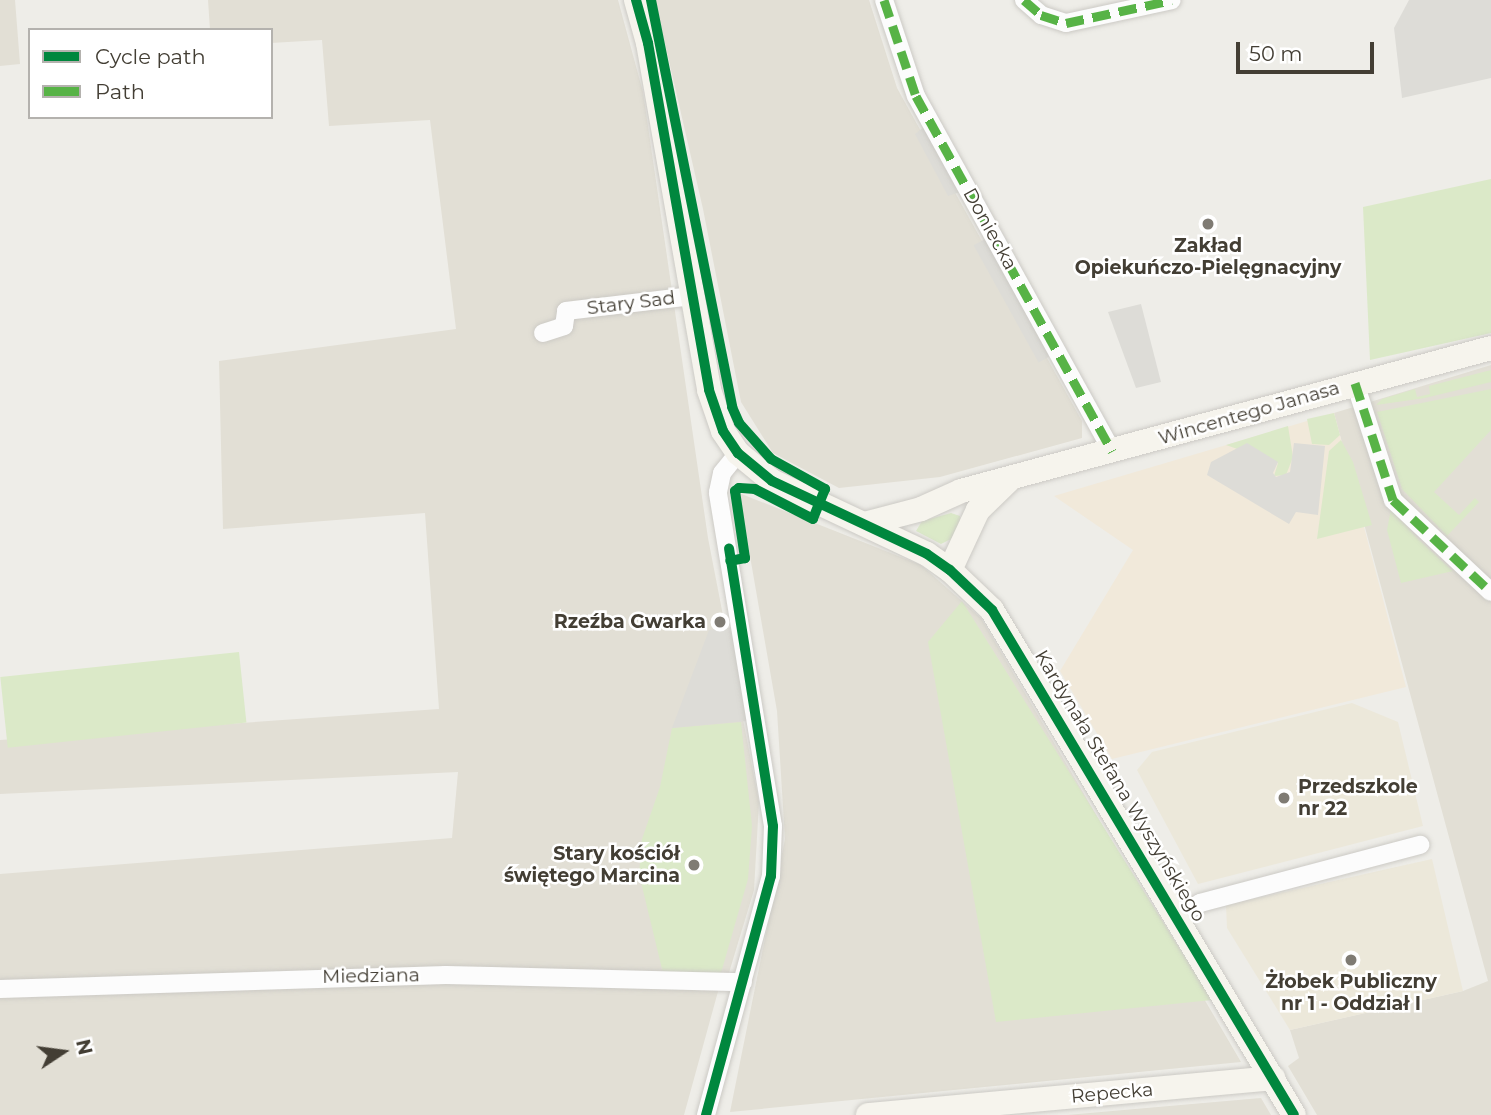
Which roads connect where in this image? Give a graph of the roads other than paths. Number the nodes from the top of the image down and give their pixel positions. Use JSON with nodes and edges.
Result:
{"nodes":[{"id":1,"x":636,"y":0,"type":"edge"},
{"id":2,"x":884,"y":0,"type":"edge"},
{"id":3,"x":1024,"y":0,"type":"edge"},
{"id":4,"x":1172,"y":0,"type":"edge"},
{"id":5,"x":692,"y":296,"type":"junction"},
{"id":6,"x":543,"y":333,"type":"dead end"},
{"id":7,"x":1491,"y":348,"type":"edge"},
{"id":8,"x":1355,"y":383,"type":"junction"},
{"id":9,"x":1112,"y":451,"type":"junction"},
{"id":10,"x":738,"y":453,"type":"junction"},
{"id":11,"x":1008,"y":481,"type":"junction"},
{"id":12,"x":921,"y":509,"type":"junction"},
{"id":13,"x":864,"y":524,"type":"junction"},
{"id":14,"x":907,"y":543,"type":"junction"},
{"id":15,"x":950,"y":570,"type":"junction"},
{"id":16,"x":1491,"y":592,"type":"edge"},
{"id":17,"x":1420,"y":845,"type":"dead end"},
{"id":18,"x":1177,"y":916,"type":"junction"},
{"id":19,"x":743,"y":982,"type":"junction"},
{"id":20,"x":0,"y":989,"type":"edge"},
{"id":21,"x":1273,"y":1078,"type":"junction"},
{"id":22,"x":706,"y":1115,"type":"edge"},
{"id":23,"x":868,"y":1115,"type":"edge"},
{"id":24,"x":1294,"y":1115,"type":"edge"}],
"edges":[{"from":1,"to":5,"type":"street"},
{"from":2,"to":9,"type":"street","name":"Doniecka"},
{"from":3,"to":4,"type":"street"},
{"from":5,"to":6,"type":"street","name":"Stary Sad"},
{"from":5,"to":10,"type":"street"},
{"from":7,"to":8,"type":"street","name":"Wincentego Janasa"},
{"from":8,"to":9,"type":"street","name":"Wincentego Janasa"},
{"from":8,"to":16,"type":"street"},
{"from":9,"to":11,"type":"street","name":"Wincentego Janasa"},
{"from":10,"to":13,"type":"street","name":"Kardynała Stefana Wyszyńskiego"},
{"from":10,"to":19,"type":"street"},
{"from":11,"to":12,"type":"street","name":"Wincentego Janasa"},
{"from":11,"to":15,"type":"street","name":"Wincentego Janasa"},
{"from":12,"to":13,"type":"street","name":"Wincentego Janasa"},
{"from":12,"to":14,"type":"street"},
{"from":13,"to":14,"type":"street","name":"Kardynała Stefana Wyszyńskiego"},
{"from":14,"to":15,"type":"street","name":"Kardynała Stefana Wyszyńskiego"},
{"from":15,"to":18,"type":"street","name":"Kardynała Stefana Wyszyńskiego"},
{"from":17,"to":18,"type":"street"},
{"from":18,"to":21,"type":"street","name":"Kardynała Stefana Wyszyńskiego"},
{"from":19,"to":20,"type":"street","name":"Miedziana"},
{"from":19,"to":22,"type":"street"},
{"from":21,"to":23,"type":"street","name":"Repecka"},
{"from":21,"to":24,"type":"street","name":"Kardynała Stefana Wyszyńskiego"}]}
